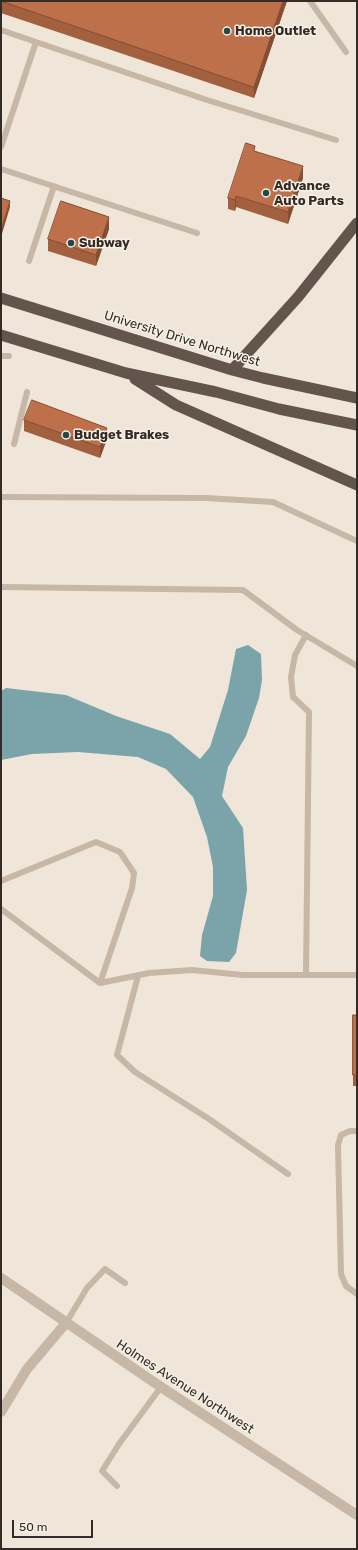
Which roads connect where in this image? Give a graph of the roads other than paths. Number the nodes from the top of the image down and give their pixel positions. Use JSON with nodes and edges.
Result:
{"nodes":[{"id":1,"x":310,"y":1,"type":"edge"},
{"id":2,"x":1,"y":30,"type":"edge"},
{"id":3,"x":36,"y":42,"type":"junction"},
{"id":4,"x":346,"y":52,"type":"dead end"},
{"id":5,"x":336,"y":140,"type":"dead end"},
{"id":6,"x":1,"y":147,"type":"edge"},
{"id":7,"x":1,"y":169,"type":"edge"},
{"id":8,"x":54,"y":186,"type":"junction"},
{"id":9,"x":357,"y":224,"type":"edge"},
{"id":10,"x":197,"y":233,"type":"dead end"},
{"id":11,"x":30,"y":261,"type":"dead end"},
{"id":12,"x":1,"y":298,"type":"edge"},
{"id":13,"x":1,"y":335,"type":"edge"},
{"id":14,"x":1,"y":356,"type":"edge"},
{"id":15,"x":9,"y":356,"type":"dead end"},
{"id":16,"x":232,"y":370,"type":"junction"},
{"id":17,"x":126,"y":373,"type":"junction"},
{"id":18,"x":27,"y":392,"type":"dead end"},
{"id":19,"x":357,"y":398,"type":"edge"},
{"id":20,"x":357,"y":425,"type":"edge"},
{"id":21,"x":14,"y":444,"type":"dead end"},
{"id":22,"x":357,"y":485,"type":"edge"},
{"id":23,"x":1,"y":497,"type":"edge"},
{"id":24,"x":357,"y":541,"type":"edge"},
{"id":25,"x":1,"y":587,"type":"edge"},
{"id":26,"x":306,"y":635,"type":"junction"},
{"id":27,"x":357,"y":666,"type":"edge"},
{"id":28,"x":1,"y":881,"type":"edge"},
{"id":29,"x":1,"y":909,"type":"edge"},
{"id":30,"x":306,"y":974,"type":"junction"},
{"id":31,"x":357,"y":975,"type":"edge"},
{"id":32,"x":138,"y":976,"type":"junction"},
{"id":33,"x":100,"y":984,"type":"junction"},
{"id":34,"x":357,"y":1131,"type":"edge"},
{"id":35,"x":288,"y":1174,"type":"dead end"},
{"id":36,"x":1,"y":1278,"type":"edge"},
{"id":37,"x":125,"y":1283,"type":"dead end"},
{"id":38,"x":357,"y":1294,"type":"edge"},
{"id":39,"x":66,"y":1323,"type":"junction"},
{"id":40,"x":161,"y":1387,"type":"junction"},
{"id":41,"x":1,"y":1412,"type":"edge"},
{"id":42,"x":117,"y":1486,"type":"dead end"},
{"id":43,"x":357,"y":1515,"type":"edge"}],
"edges":[{"from":1,"to":4,"type":"lane"},
{"from":2,"to":3,"type":"lane"},
{"from":3,"to":5,"type":"lane"},
{"from":3,"to":6,"type":"lane"},
{"from":7,"to":8,"type":"lane"},
{"from":8,"to":10,"type":"lane"},
{"from":8,"to":11,"type":"lane"},
{"from":9,"to":16,"type":"highway"},
{"from":12,"to":16,"type":"highway","name":"University Drive Northwest"},
{"from":13,"to":17,"type":"highway"},
{"from":14,"to":15,"type":"lane"},
{"from":16,"to":19,"type":"highway","name":"University Drive Northwest"},
{"from":17,"to":20,"type":"highway"},
{"from":17,"to":22,"type":"highway"},
{"from":18,"to":21,"type":"lane"},
{"from":23,"to":24,"type":"lane"},
{"from":25,"to":26,"type":"lane"},
{"from":26,"to":27,"type":"lane"},
{"from":26,"to":30,"type":"lane"},
{"from":28,"to":33,"type":"lane"},
{"from":29,"to":33,"type":"lane"},
{"from":30,"to":31,"type":"lane"},
{"from":30,"to":32,"type":"lane"},
{"from":32,"to":33,"type":"lane"},
{"from":32,"to":35,"type":"lane"},
{"from":34,"to":38,"type":"lane"},
{"from":36,"to":39,"type":"street","name":"Holmes Avenue Northwest"},
{"from":37,"to":39,"type":"lane"},
{"from":39,"to":40,"type":"street","name":"Holmes Avenue Northwest"},
{"from":39,"to":41,"type":"street"},
{"from":40,"to":42,"type":"lane"},
{"from":40,"to":43,"type":"street","name":"Holmes Avenue Northwest"}]}
